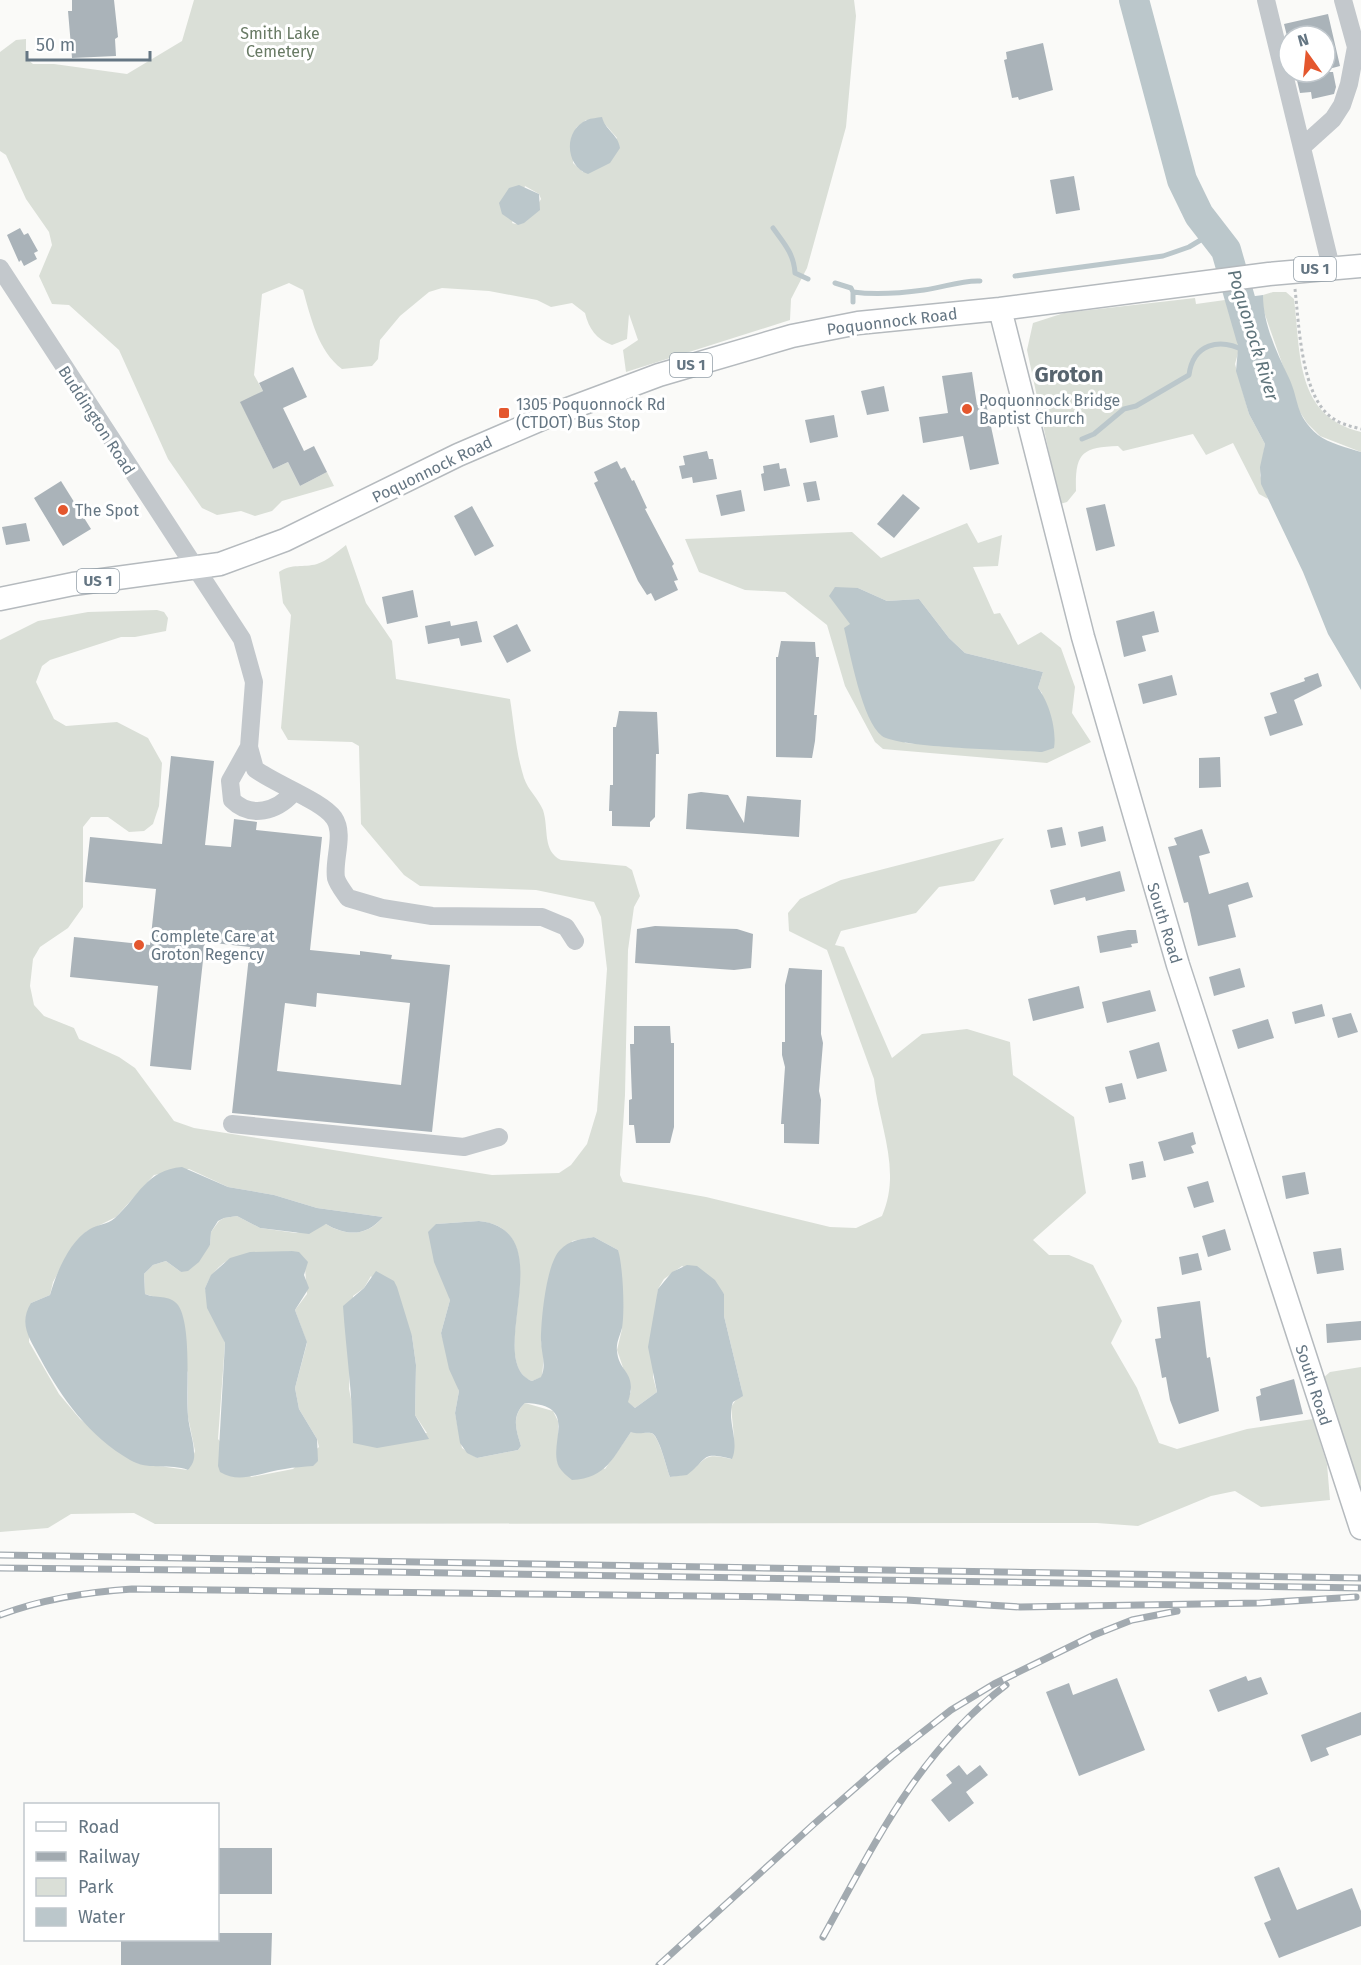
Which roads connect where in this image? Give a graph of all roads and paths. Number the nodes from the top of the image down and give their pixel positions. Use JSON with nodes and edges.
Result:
{"nodes":[{"id":1,"x":1266,"y":0,"type":"edge"},
{"id":2,"x":1343,"y":0,"type":"edge"},
{"id":3,"x":1302,"y":147,"type":"junction"},
{"id":4,"x":1361,"y":266,"type":"edge"},
{"id":5,"x":1331,"y":267,"type":"junction"},
{"id":6,"x":0,"y":268,"type":"edge"},
{"id":7,"x":1295,"y":289,"type":"dead end"},
{"id":8,"x":1000,"y":309,"type":"junction"},
{"id":9,"x":1361,"y":429,"type":"edge"},
{"id":10,"x":196,"y":569,"type":"junction"},
{"id":11,"x":0,"y":598,"type":"edge"},
{"id":12,"x":249,"y":747,"type":"junction"},
{"id":13,"x":293,"y":793,"type":"junction"},
{"id":14,"x":575,"y":941,"type":"dead end"},
{"id":15,"x":232,"y":1124,"type":"dead end"},
{"id":16,"x":499,"y":1137,"type":"dead end"},
{"id":17,"x":1361,"y":1528,"type":"edge"}],
"edges":[{"from":1,"to":3,"type":"street"},
{"from":2,"to":3,"type":"street"},
{"from":3,"to":5,"type":"street"},
{"from":4,"to":5,"type":"main road","number":"US 1"},
{"from":5,"to":8,"type":"main road","name":"Poquonnock Road","number":"US 1"},
{"from":6,"to":10,"type":"street","name":"Buddington Road"},
{"from":7,"to":9,"type":"path"},
{"from":8,"to":10,"type":"main road","name":"Poquonnock Road","number":"US 1"},
{"from":8,"to":17,"type":"main road","name":"South Road"},
{"from":10,"to":11,"type":"main road","name":"Poquonnock Road","number":"US 1"},
{"from":10,"to":12,"type":"street","name":"Buddington Road"},
{"from":12,"to":13,"type":"street"},
{"from":12,"to":13,"type":"street"},
{"from":13,"to":14,"type":"street"},
{"from":15,"to":16,"type":"street"}]}
